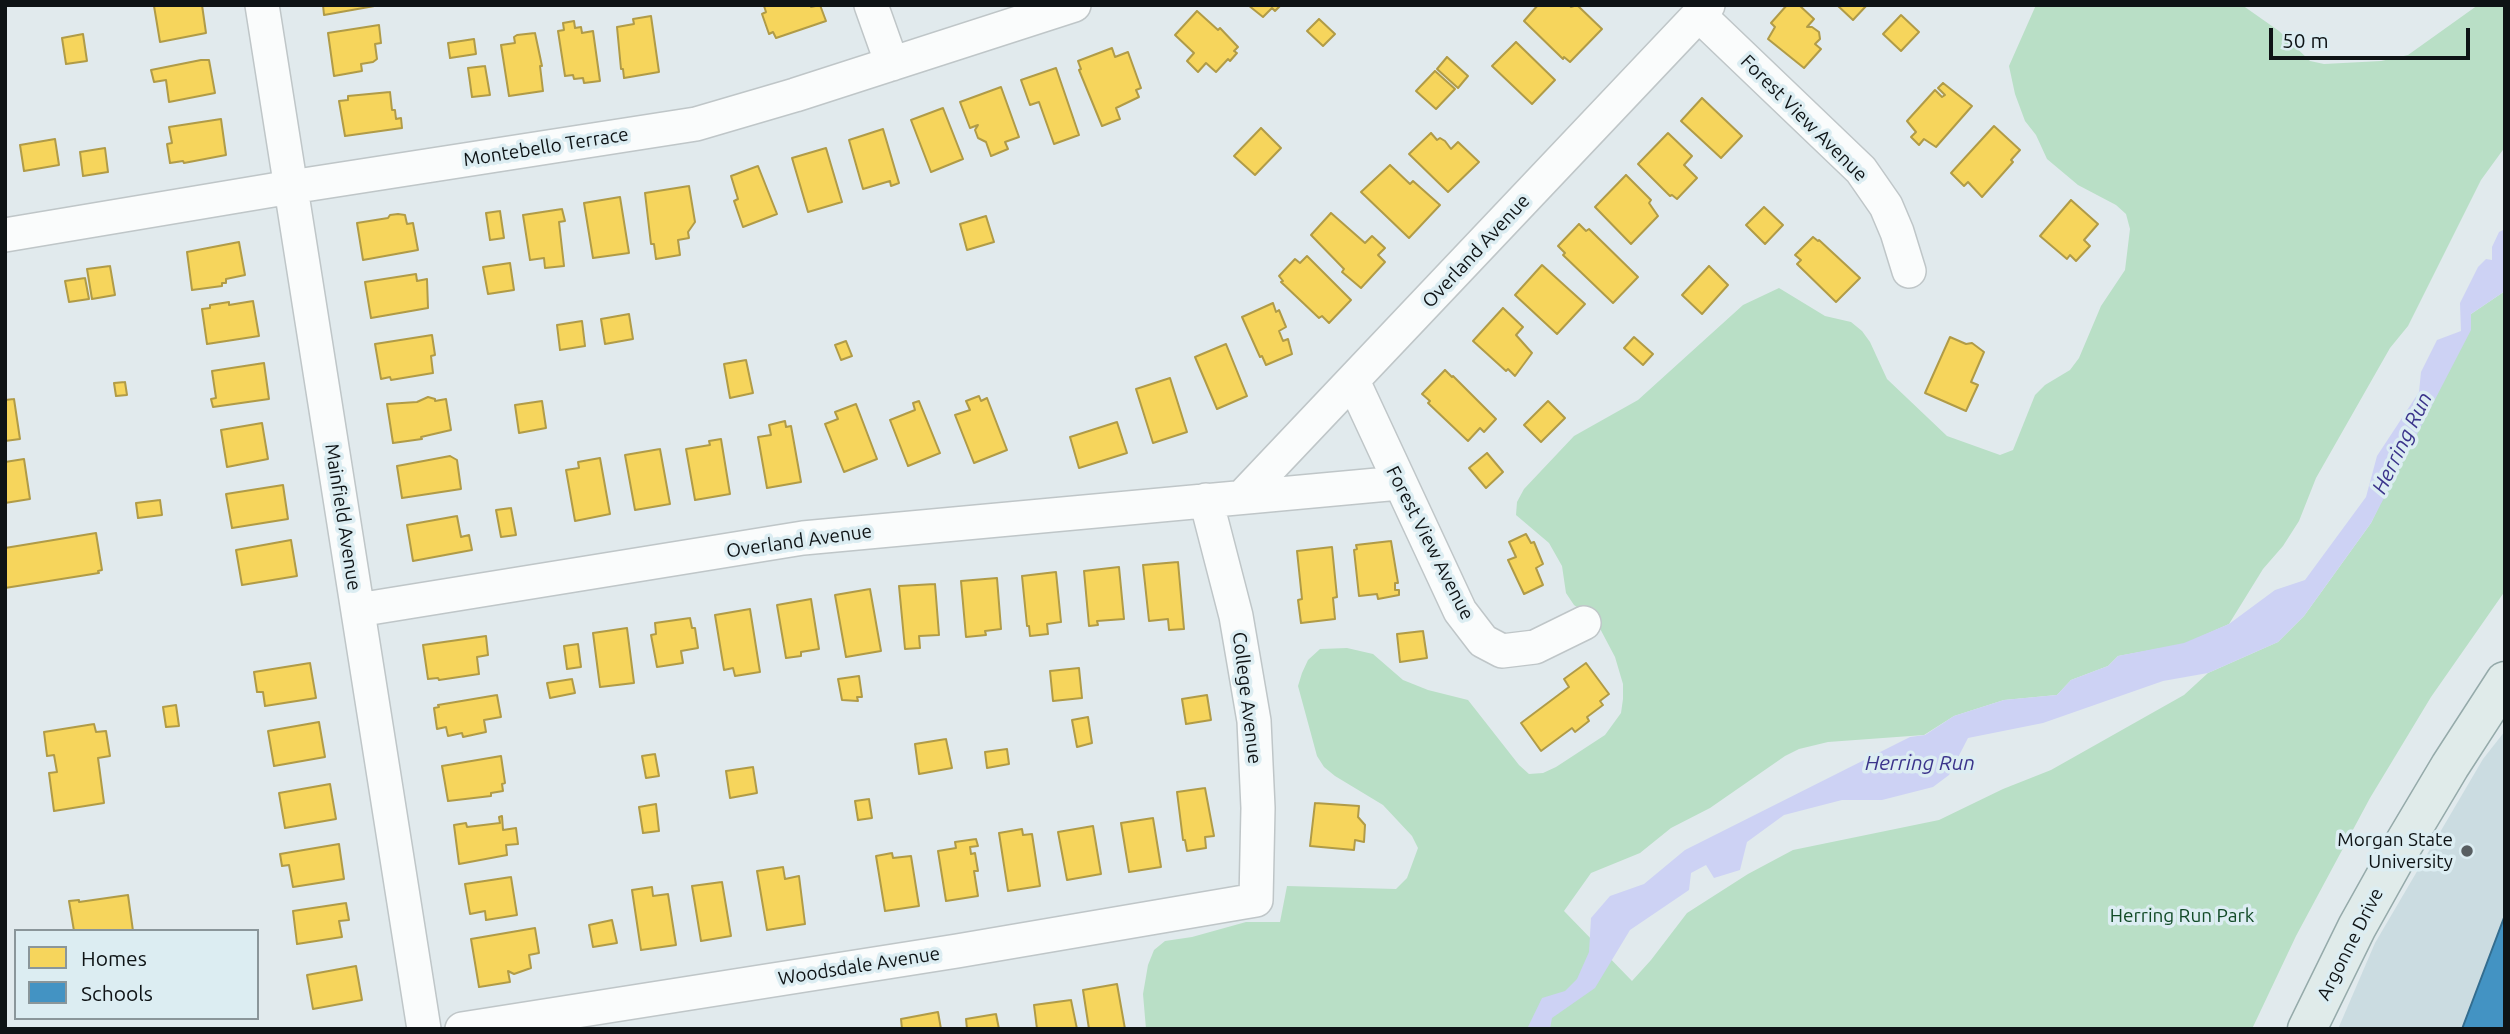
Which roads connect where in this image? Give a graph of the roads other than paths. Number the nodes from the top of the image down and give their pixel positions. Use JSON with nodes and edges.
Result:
{"nodes":[{"id":1,"x":262,"y":5,"type":"edge"},
{"id":2,"x":871,"y":5,"type":"edge"},
{"id":3,"x":1074,"y":5,"type":"edge"},
{"id":4,"x":1703,"y":10,"type":"edge"},
{"id":5,"x":892,"y":64,"type":"junction"},
{"id":6,"x":291,"y":187,"type":"junction"},
{"id":7,"x":5,"y":235,"type":"edge"},
{"id":8,"x":1909,"y":271,"type":"dead end"},
{"id":9,"x":1353,"y":381,"type":"junction"},
{"id":10,"x":1399,"y":483,"type":"junction"},
{"id":11,"x":1244,"y":496,"type":"junction"},
{"id":12,"x":1206,"y":500,"type":"junction"},
{"id":13,"x":358,"y":610,"type":"junction"},
{"id":14,"x":1584,"y":623,"type":"dead end"},
{"id":15,"x":2505,"y":681,"type":"edge"},
{"id":16,"x":1256,"y":900,"type":"joint"},
{"id":17,"x":424,"y":1029,"type":"edge"},
{"id":18,"x":462,"y":1029,"type":"edge"},
{"id":19,"x":2307,"y":1029,"type":"edge"}],
"edges":[{"from":1,"to":6,"type":"street","name":"Mainfield Avenue"},
{"from":2,"to":5,"type":"street"},
{"from":3,"to":5,"type":"street","name":"Montebello Terrace"},
{"from":4,"to":8,"type":"street","name":"Forest View Avenue"},
{"from":4,"to":9,"type":"street","name":"Overland Avenue"},
{"from":5,"to":6,"type":"street","name":"Montebello Terrace"},
{"from":6,"to":7,"type":"street","name":"Montebello Terrace"},
{"from":6,"to":13,"type":"street","name":"Mainfield Avenue"},
{"from":9,"to":10,"type":"street","name":"Forest View Avenue"},
{"from":9,"to":11,"type":"street","name":"Overland Avenue"},
{"from":10,"to":11,"type":"street","name":"Overland Avenue"},
{"from":10,"to":14,"type":"street","name":"Forest View Avenue"},
{"from":11,"to":12,"type":"street","name":"Overland Avenue"},
{"from":12,"to":13,"type":"street","name":"Overland Avenue"},
{"from":12,"to":16,"type":"street","name":"College Avenue"},
{"from":13,"to":17,"type":"street","name":"Mainfield Avenue"},
{"from":15,"to":19,"type":"main road","name":"Argonne Drive"},
{"from":16,"to":18,"type":"street","name":"Woodsdale Avenue"}]}
